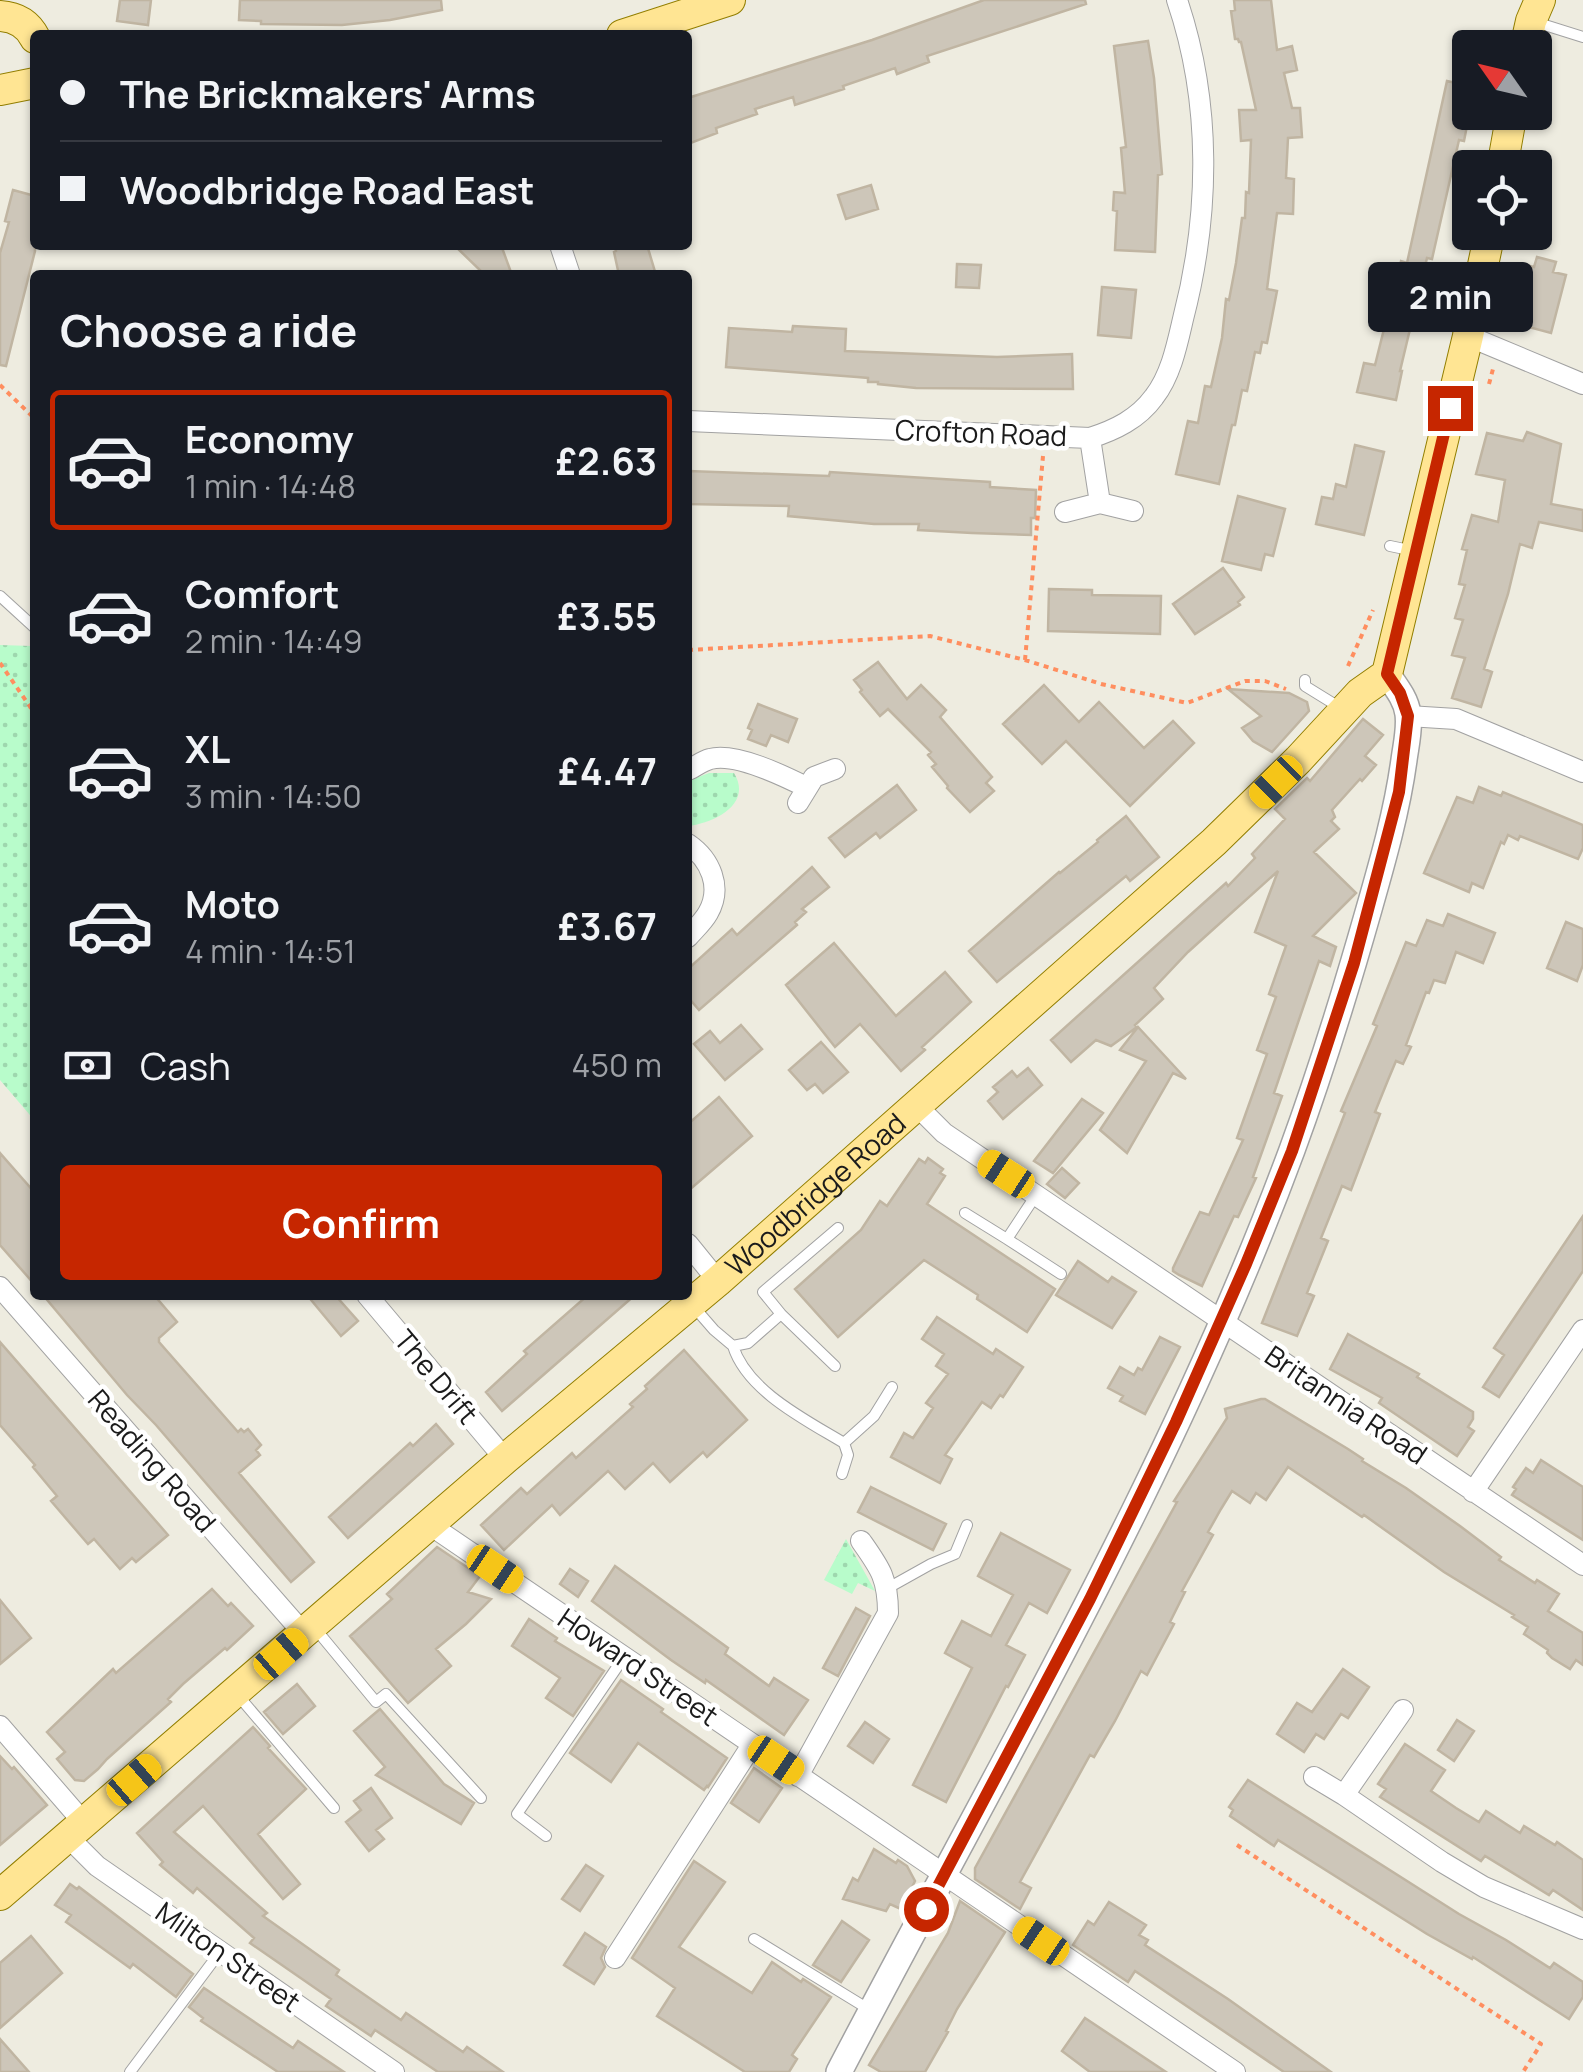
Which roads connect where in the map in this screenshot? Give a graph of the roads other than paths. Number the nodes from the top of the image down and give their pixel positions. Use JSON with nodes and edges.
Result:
{"nodes":[{"id":1,"x":5,"y":0,"type":"edge"},
{"id":2,"x":730,"y":0,"type":"edge"},
{"id":3,"x":1177,"y":0,"type":"edge"},
{"id":4,"x":0,"y":8,"type":"edge"},
{"id":5,"x":1532,"y":23,"type":"edge"},
{"id":6,"x":637,"y":30,"type":"edge"},
{"id":7,"x":1583,"y":37,"type":"edge"},
{"id":8,"x":1486,"y":250,"type":"edge"},
{"id":9,"x":1468,"y":336,"type":"junction"},
{"id":10,"x":1583,"y":384,"type":"edge"},
{"id":11,"x":692,"y":421,"type":"edge"},
{"id":12,"x":1090,"y":438,"type":"junction"},
{"id":13,"x":1100,"y":503,"type":"junction"},
{"id":14,"x":1134,"y":511,"type":"dead end"},
{"id":15,"x":1066,"y":512,"type":"dead end"},
{"id":16,"x":0,"y":596,"type":"edge"},
{"id":17,"x":30,"y":623,"type":"edge"},
{"id":18,"x":1387,"y":674,"type":"junction"},
{"id":19,"x":1305,"y":680,"type":"dead end"},
{"id":20,"x":1336,"y":704,"type":"junction"},
{"id":21,"x":1408,"y":716,"type":"junction"},
{"id":22,"x":692,"y":768,"type":"edge"},
{"id":23,"x":835,"y":769,"type":"dead end"},
{"id":24,"x":1583,"y":772,"type":"edge"},
{"id":25,"x":692,"y":847,"type":"edge"},
{"id":26,"x":692,"y":933,"type":"edge"},
{"id":27,"x":916,"y":1105,"type":"junction"},
{"id":28,"x":1037,"y":1194,"type":"junction"},
{"id":29,"x":965,"y":1213,"type":"dead end"},
{"id":30,"x":838,"y":1228,"type":"dead end"},
{"id":31,"x":1007,"y":1239,"type":"junction"},
{"id":32,"x":692,"y":1249,"type":"edge"},
{"id":33,"x":1061,"y":1274,"type":"dead end"},
{"id":34,"x":718,"y":1280,"type":"junction"},
{"id":35,"x":0,"y":1287,"type":"edge"},
{"id":36,"x":371,"y":1300,"type":"edge"},
{"id":37,"x":691,"y":1303,"type":"junction"},
{"id":38,"x":781,"y":1314,"type":"junction"},
{"id":39,"x":1222,"y":1320,"type":"junction"},
{"id":40,"x":1583,"y":1330,"type":"edge"},
{"id":41,"x":734,"y":1346,"type":"junction"},
{"id":42,"x":836,"y":1366,"type":"dead end"},
{"id":43,"x":892,"y":1387,"type":"dead end"},
{"id":44,"x":844,"y":1443,"type":"junction"},
{"id":45,"x":505,"y":1459,"type":"junction"},
{"id":46,"x":842,"y":1474,"type":"dead end"},
{"id":47,"x":1473,"y":1492,"type":"junction"},
{"id":48,"x":430,"y":1525,"type":"junction"},
{"id":49,"x":968,"y":1525,"type":"dead end"},
{"id":50,"x":861,"y":1540,"type":"dead end"},
{"id":51,"x":1583,"y":1565,"type":"edge"},
{"id":52,"x":888,"y":1588,"type":"junction"},
{"id":53,"x":308,"y":1630,"type":"junction"},
{"id":54,"x":624,"y":1657,"type":"junction"},
{"id":55,"x":236,"y":1692,"type":"junction"},
{"id":56,"x":1403,"y":1710,"type":"dead end"},
{"id":57,"x":0,"y":1726,"type":"edge"},
{"id":58,"x":752,"y":1745,"type":"junction"},
{"id":59,"x":798,"y":1776,"type":"junction"},
{"id":60,"x":1314,"y":1777,"type":"dead end"},
{"id":61,"x":1344,"y":1795,"type":"junction"},
{"id":62,"x":481,"y":1798,"type":"dead end"},
{"id":63,"x":334,"y":1808,"type":"dead end"},
{"id":64,"x":76,"y":1830,"type":"junction"},
{"id":65,"x":546,"y":1836,"type":"dead end"},
{"id":66,"x":944,"y":1875,"type":"junction"},
{"id":67,"x":0,"y":1895,"type":"edge"},
{"id":68,"x":1583,"y":1929,"type":"edge"},
{"id":69,"x":754,"y":1939,"type":"dead end"},
{"id":70,"x":220,"y":1951,"type":"junction"},
{"id":71,"x":614,"y":1958,"type":"dead end"},
{"id":72,"x":871,"y":2010,"type":"junction"},
{"id":73,"x":379,"y":2068,"type":"edge"},
{"id":74,"x":130,"y":2072,"type":"edge"},
{"id":75,"x":839,"y":2072,"type":"edge"},
{"id":76,"x":1236,"y":2072,"type":"edge"}],
"edges":[{"from":1,"to":4,"type":"street"},
{"from":2,"to":6,"type":"main road"},
{"from":3,"to":12,"type":"street","name":"Crofton Road"},
{"from":5,"to":7,"type":"lane"},
{"from":8,"to":9,"type":"main road"},
{"from":9,"to":10,"type":"street"},
{"from":9,"to":18,"type":"main road"},
{"from":11,"to":12,"type":"street","name":"Crofton Road"},
{"from":12,"to":13,"type":"street"},
{"from":13,"to":14,"type":"street"},
{"from":13,"to":15,"type":"street"},
{"from":16,"to":17,"type":"lane"},
{"from":18,"to":20,"type":"main road","name":"Woodbridge Road"},
{"from":18,"to":21,"type":"street"},
{"from":19,"to":20,"type":"lane"},
{"from":20,"to":27,"type":"main road","name":"Woodbridge Road"},
{"from":21,"to":24,"type":"street"},
{"from":21,"to":39,"type":"street"},
{"from":22,"to":23,"type":"street"},
{"from":25,"to":26,"type":"street"},
{"from":27,"to":28,"type":"street","name":"Britannia Road"},
{"from":27,"to":34,"type":"main road","name":"Woodbridge Road"},
{"from":28,"to":31,"type":"lane"},
{"from":28,"to":39,"type":"street","name":"Britannia Road"},
{"from":29,"to":31,"type":"lane"},
{"from":30,"to":38,"type":"lane"},
{"from":31,"to":33,"type":"lane"},
{"from":32,"to":34,"type":"street"},
{"from":34,"to":37,"type":"main road","name":"Woodbridge Road"},
{"from":35,"to":53,"type":"street","name":"Reading Road"},
{"from":36,"to":45,"type":"street","name":"The Drift"},
{"from":37,"to":41,"type":"lane"},
{"from":37,"to":45,"type":"main road","name":"Woodbridge Road"},
{"from":38,"to":41,"type":"lane"},
{"from":38,"to":42,"type":"lane"},
{"from":39,"to":47,"type":"street","name":"Britannia Road"},
{"from":39,"to":66,"type":"street"},
{"from":40,"to":47,"type":"street"},
{"from":41,"to":44,"type":"lane"},
{"from":43,"to":44,"type":"lane"},
{"from":44,"to":46,"type":"lane"},
{"from":45,"to":48,"type":"main road","name":"Woodbridge Road"},
{"from":47,"to":51,"type":"street","name":"Britannia Road"},
{"from":48,"to":53,"type":"main road","name":"Woodbridge Road"},
{"from":48,"to":54,"type":"street","name":"Howard Street"},
{"from":49,"to":52,"type":"lane"},
{"from":50,"to":52,"type":"street"},
{"from":52,"to":59,"type":"street"},
{"from":53,"to":55,"type":"main road","name":"Woodbridge Road"},
{"from":53,"to":62,"type":"lane"},
{"from":54,"to":58,"type":"street","name":"Howard Street"},
{"from":54,"to":65,"type":"lane"},
{"from":55,"to":63,"type":"lane"},
{"from":55,"to":64,"type":"main road","name":"Woodbridge Road"},
{"from":56,"to":61,"type":"street"},
{"from":57,"to":64,"type":"street","name":"Milton Street"},
{"from":58,"to":59,"type":"street","name":"Howard Street"},
{"from":58,"to":71,"type":"street"},
{"from":59,"to":66,"type":"street","name":"Howard Street"},
{"from":60,"to":61,"type":"street"},
{"from":61,"to":68,"type":"street"},
{"from":64,"to":67,"type":"main road","name":"Woodbridge Road"},
{"from":64,"to":70,"type":"street","name":"Milton Street"},
{"from":66,"to":72,"type":"street"},
{"from":66,"to":76,"type":"street","name":"Howard Street"},
{"from":69,"to":72,"type":"lane"},
{"from":70,"to":73,"type":"street","name":"Milton Street"},
{"from":70,"to":74,"type":"lane"},
{"from":72,"to":75,"type":"street"}]}
